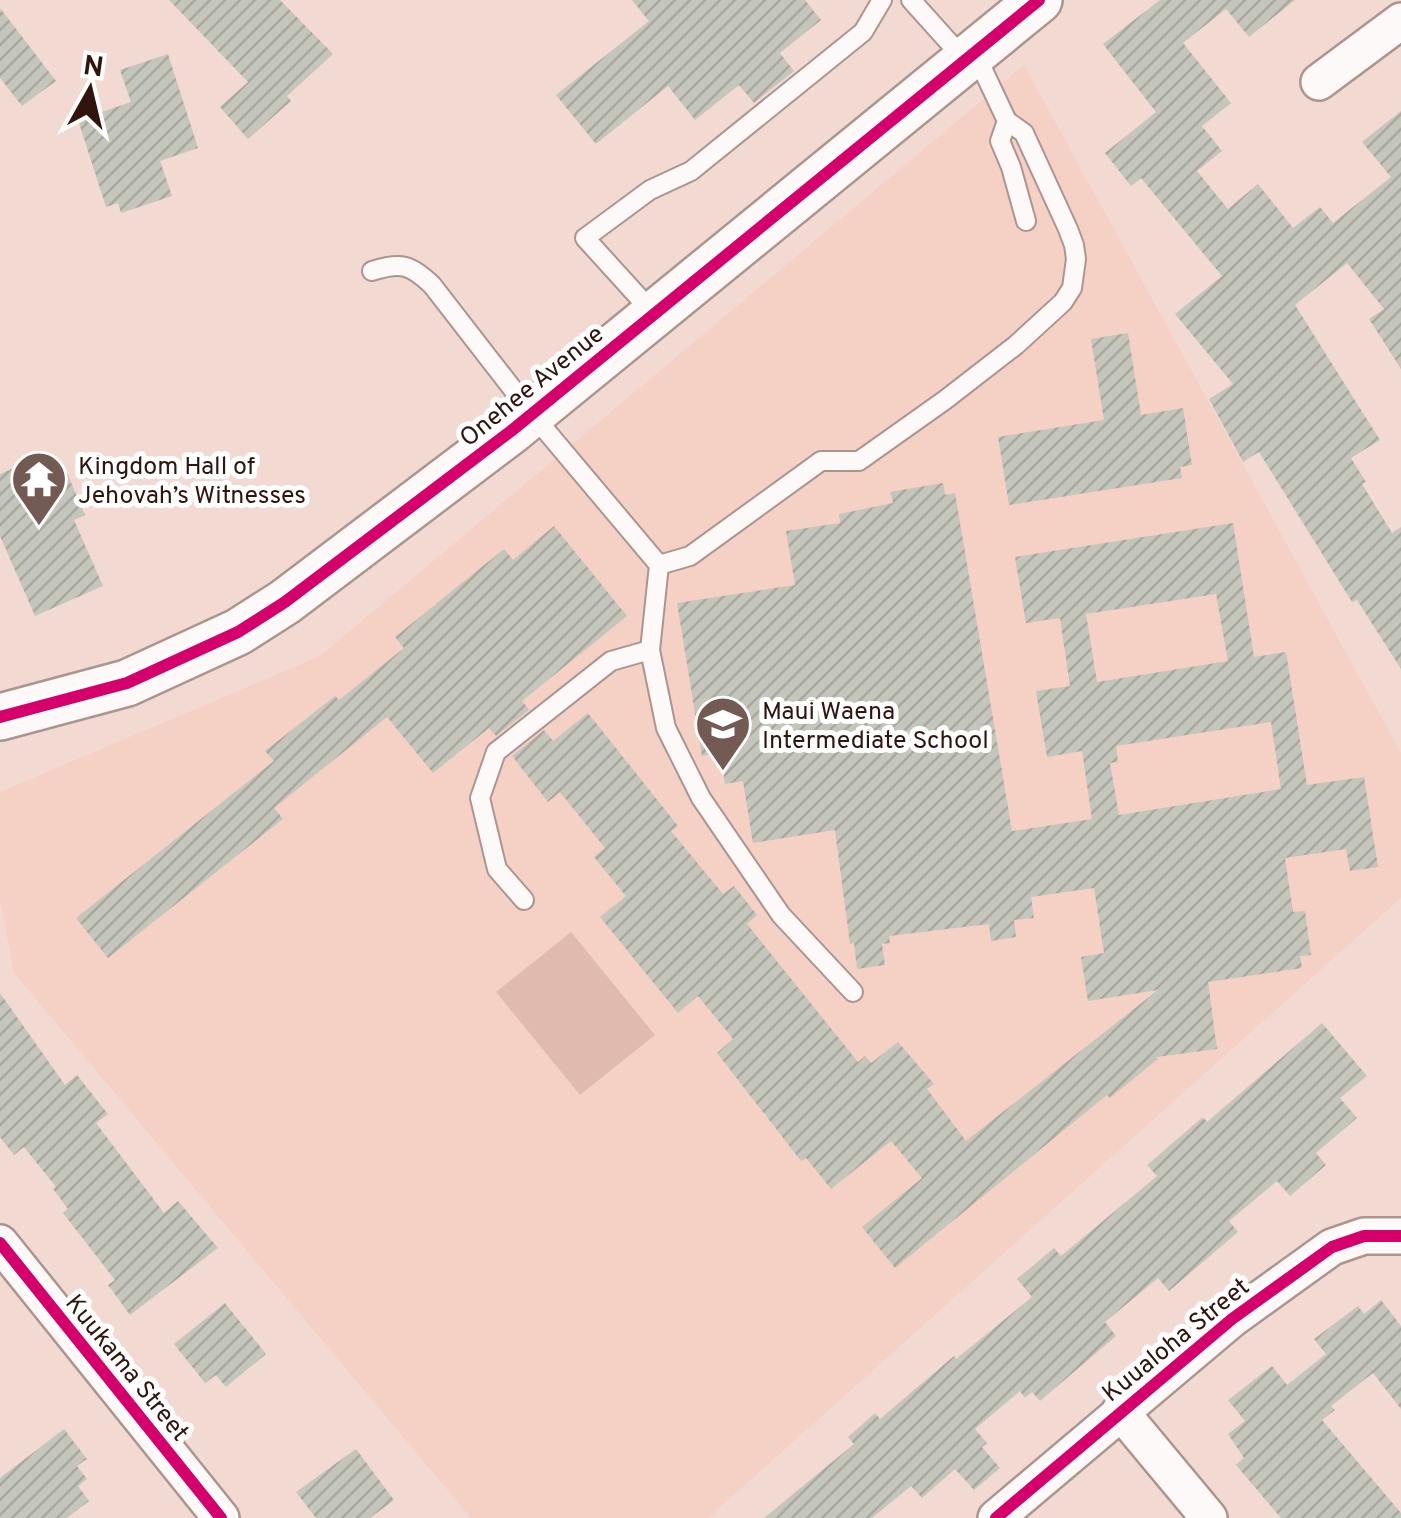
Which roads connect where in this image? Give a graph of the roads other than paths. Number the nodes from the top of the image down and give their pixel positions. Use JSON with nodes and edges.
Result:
{"nodes":[{"id":1,"x":882,"y":0,"type":"edge"},
{"id":2,"x":911,"y":0,"type":"edge"},
{"id":3,"x":1039,"y":0,"type":"edge"},
{"id":4,"x":1401,"y":21,"type":"edge"},
{"id":5,"x":970,"y":57,"type":"junction"},
{"id":6,"x":1319,"y":82,"type":"dead end"},
{"id":7,"x":1007,"y":121,"type":"junction"},
{"id":8,"x":1026,"y":220,"type":"dead end"},
{"id":9,"x":372,"y":270,"type":"dead end"},
{"id":10,"x":654,"y":314,"type":"junction"},
{"id":11,"x":532,"y":414,"type":"junction"},
{"id":12,"x":659,"y":564,"type":"junction"},
{"id":13,"x":650,"y":650,"type":"junction"},
{"id":14,"x":0,"y":717,"type":"edge"},
{"id":15,"x":524,"y":900,"type":"dead end"},
{"id":16,"x":853,"y":992,"type":"dead end"},
{"id":17,"x":1401,"y":1236,"type":"edge"},
{"id":18,"x":0,"y":1243,"type":"edge"},
{"id":19,"x":1120,"y":1412,"type":"junction"},
{"id":20,"x":221,"y":1518,"type":"edge"},
{"id":21,"x":996,"y":1518,"type":"edge"},
{"id":22,"x":1209,"y":1518,"type":"edge"}],
"edges":[{"from":1,"to":10,"type":"lane"},
{"from":2,"to":5,"type":"lane"},
{"from":3,"to":5,"type":"street","name":"Onehee Avenue"},
{"from":4,"to":6,"type":"street"},
{"from":5,"to":7,"type":"lane"},
{"from":5,"to":10,"type":"street","name":"Onehee Avenue"},
{"from":7,"to":8,"type":"lane"},
{"from":7,"to":12,"type":"lane"},
{"from":9,"to":11,"type":"lane"},
{"from":10,"to":11,"type":"street","name":"Onehee Avenue"},
{"from":11,"to":12,"type":"lane"},
{"from":11,"to":14,"type":"street","name":"Onehee Avenue"},
{"from":12,"to":13,"type":"lane"},
{"from":13,"to":15,"type":"lane"},
{"from":13,"to":16,"type":"lane"},
{"from":17,"to":19,"type":"street","name":"Kuualoha Street"},
{"from":18,"to":20,"type":"street","name":"Kuukama Street"},
{"from":19,"to":21,"type":"street","name":"Kuualoha Street"},
{"from":19,"to":22,"type":"street"}]}
